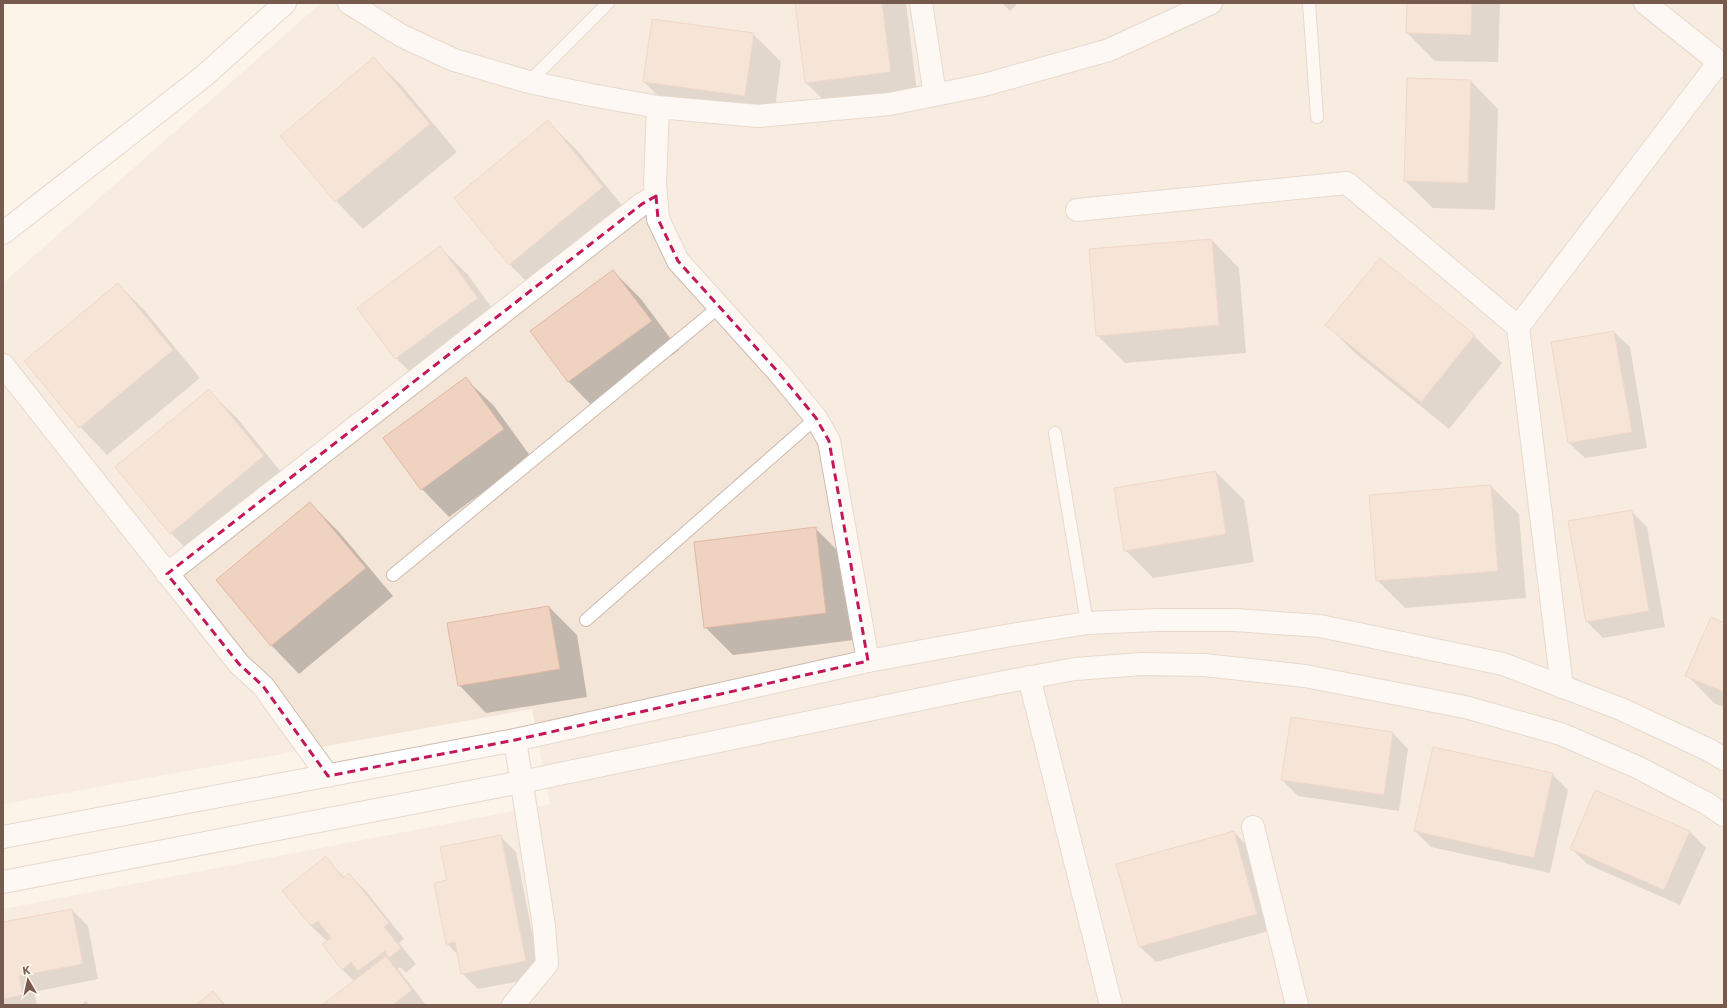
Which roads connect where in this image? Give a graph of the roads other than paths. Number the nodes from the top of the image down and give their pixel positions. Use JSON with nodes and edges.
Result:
{"nodes":[{"id":1,"x":285,"y":3,"type":"edge"},
{"id":2,"x":349,"y":3,"type":"edge"},
{"id":3,"x":608,"y":3,"type":"edge"},
{"id":4,"x":922,"y":3,"type":"edge"},
{"id":5,"x":1211,"y":3,"type":"edge"},
{"id":6,"x":1309,"y":3,"type":"edge"},
{"id":7,"x":1645,"y":3,"type":"edge"},
{"id":8,"x":1722,"y":64,"type":"edge"},
{"id":9,"x":529,"y":82,"type":"junction"},
{"id":10,"x":935,"y":95,"type":"junction"},
{"id":11,"x":658,"y":107,"type":"junction"},
{"id":12,"x":1317,"y":117,"type":"dead end"},
{"id":13,"x":656,"y":196,"type":"junction"},
{"id":14,"x":1076,"y":210,"type":"dead end"},
{"id":15,"x":3,"y":233,"type":"edge"},
{"id":16,"x":720,"y":307,"type":"junction"},
{"id":17,"x":1518,"y":327,"type":"junction"},
{"id":18,"x":3,"y":365,"type":"edge"},
{"id":19,"x":816,"y":418,"type":"junction"},
{"id":20,"x":1055,"y":433,"type":"dead end"},
{"id":21,"x":168,"y":574,"type":"junction"},
{"id":22,"x":393,"y":575,"type":"dead end"},
{"id":23,"x":586,"y":620,"type":"dead end"},
{"id":24,"x":1087,"y":623,"type":"junction"},
{"id":25,"x":868,"y":661,"type":"junction"},
{"id":26,"x":1029,"y":678,"type":"junction"},
{"id":27,"x":1562,"y":687,"type":"junction"},
{"id":28,"x":515,"y":740,"type":"junction"},
{"id":29,"x":1724,"y":759,"type":"edge"},
{"id":30,"x":328,"y":776,"type":"junction"},
{"id":31,"x":521,"y":782,"type":"junction"},
{"id":32,"x":1724,"y":815,"type":"edge"},
{"id":33,"x":1253,"y":827,"type":"dead end"},
{"id":34,"x":3,"y":837,"type":"edge"},
{"id":35,"x":3,"y":882,"type":"edge"},
{"id":36,"x":513,"y":1005,"type":"edge"},
{"id":37,"x":1111,"y":1005,"type":"edge"},
{"id":38,"x":1297,"y":1005,"type":"edge"}],
"edges":[{"from":1,"to":15,"type":"street"},
{"from":2,"to":9,"type":"street"},
{"from":3,"to":9,"type":"lane"},
{"from":4,"to":10,"type":"street"},
{"from":5,"to":10,"type":"street"},
{"from":6,"to":12,"type":"lane"},
{"from":7,"to":8,"type":"street"},
{"from":8,"to":17,"type":"street"},
{"from":9,"to":11,"type":"street"},
{"from":10,"to":11,"type":"street"},
{"from":11,"to":13,"type":"street"},
{"from":13,"to":16,"type":"street"},
{"from":13,"to":21,"type":"street"},
{"from":14,"to":17,"type":"street"},
{"from":16,"to":19,"type":"street"},
{"from":16,"to":22,"type":"lane"},
{"from":17,"to":27,"type":"street"},
{"from":18,"to":21,"type":"street"},
{"from":19,"to":23,"type":"lane"},
{"from":19,"to":25,"type":"street"},
{"from":20,"to":24,"type":"lane"},
{"from":21,"to":30,"type":"street"},
{"from":24,"to":25,"type":"street"},
{"from":24,"to":27,"type":"street"},
{"from":25,"to":28,"type":"street"},
{"from":26,"to":31,"type":"street"},
{"from":26,"to":32,"type":"street"},
{"from":26,"to":37,"type":"street"},
{"from":27,"to":29,"type":"street"},
{"from":28,"to":30,"type":"street"},
{"from":28,"to":31,"type":"street"},
{"from":30,"to":34,"type":"street"},
{"from":31,"to":35,"type":"street"},
{"from":31,"to":36,"type":"street"},
{"from":33,"to":38,"type":"street"}]}
